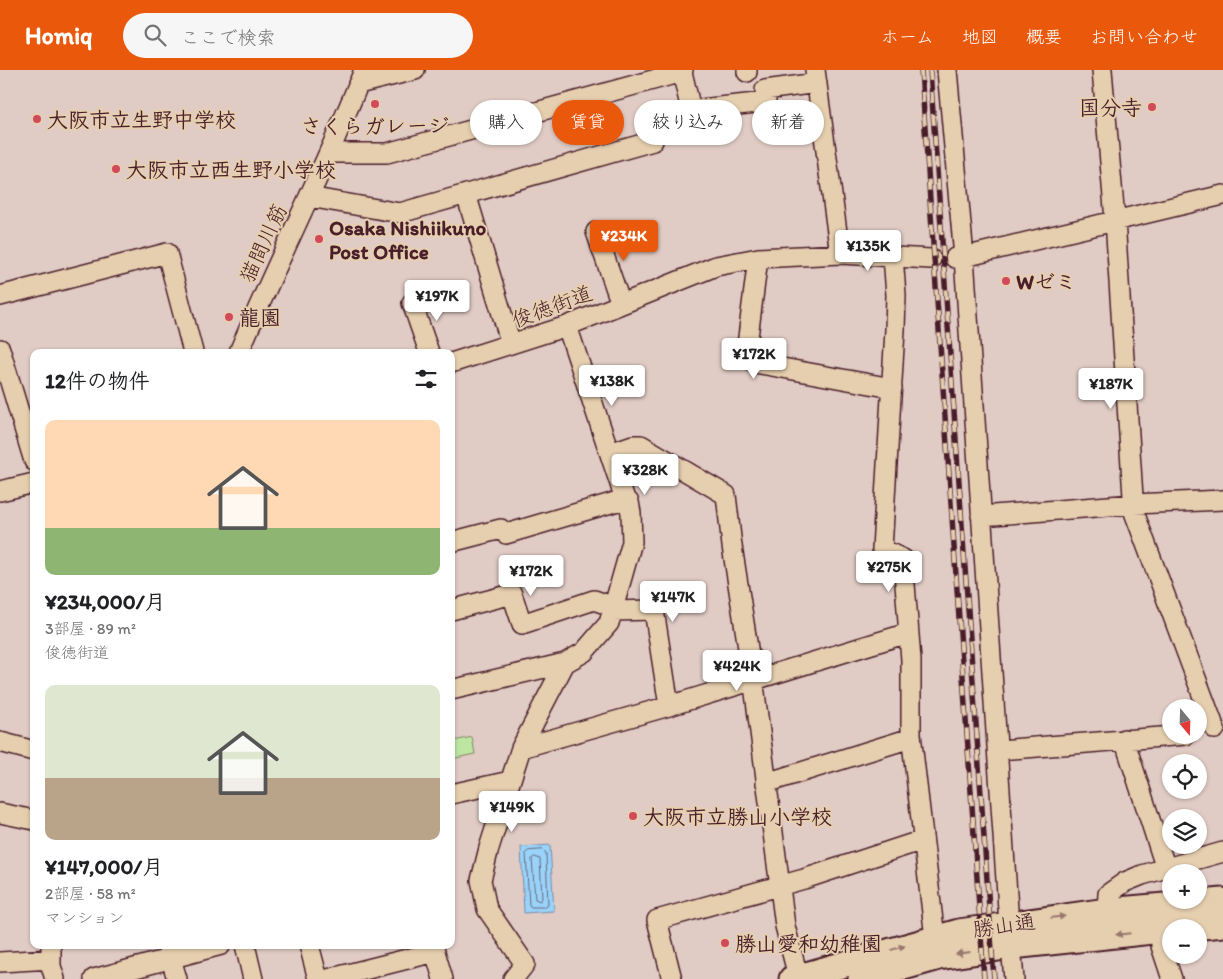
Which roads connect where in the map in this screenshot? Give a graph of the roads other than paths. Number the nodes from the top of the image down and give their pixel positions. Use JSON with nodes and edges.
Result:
{"nodes":[{"id":1,"x":415,"y":70,"type":"edge"},
{"id":2,"x":947,"y":70,"type":"edge"},
{"id":3,"x":1102,"y":70,"type":"edge"},
{"id":4,"x":683,"y":71,"type":"edge"},
{"id":5,"x":816,"y":76,"type":"edge"},
{"id":6,"x":361,"y":77,"type":"edge"},
{"id":7,"x":639,"y":145,"type":"edge"},
{"id":8,"x":328,"y":154,"type":"junction"},
{"id":9,"x":466,"y":194,"type":"junction"},
{"id":10,"x":1223,"y":195,"type":"edge"},
{"id":11,"x":309,"y":197,"type":"junction"},
{"id":12,"x":1115,"y":220,"type":"junction"},
{"id":13,"x":596,"y":232,"type":"dead end"},
{"id":14,"x":842,"y":254,"type":"junction"},
{"id":15,"x":893,"y":256,"type":"junction"},
{"id":16,"x":960,"y":257,"type":"junction"},
{"id":17,"x":758,"y":258,"type":"junction"},
{"id":18,"x":932,"y":259,"type":"dead end"},
{"id":19,"x":0,"y":296,"type":"edge"},
{"id":20,"x":412,"y":303,"type":"dead end"},
{"id":21,"x":621,"y":304,"type":"junction"},
{"id":22,"x":567,"y":326,"type":"junction"},
{"id":23,"x":511,"y":344,"type":"junction"},
{"id":24,"x":0,"y":349,"type":"edge"},
{"id":25,"x":191,"y":349,"type":"edge"},
{"id":26,"x":240,"y":349,"type":"edge"},
{"id":27,"x":428,"y":349,"type":"edge"},
{"id":28,"x":455,"y":362,"type":"edge"},
{"id":29,"x":892,"y":388,"type":"junction"},
{"id":30,"x":30,"y":448,"type":"edge"},
{"id":31,"x":610,"y":453,"type":"junction"},
{"id":32,"x":30,"y":484,"type":"edge"},
{"id":33,"x":0,"y":491,"type":"edge"},
{"id":34,"x":625,"y":499,"type":"junction"},
{"id":35,"x":1223,"y":500,"type":"edge"},
{"id":36,"x":1134,"y":504,"type":"junction"},
{"id":37,"x":981,"y":516,"type":"junction"},
{"id":38,"x":455,"y":541,"type":"edge"},
{"id":39,"x":455,"y":609,"type":"edge"},
{"id":40,"x":613,"y":609,"type":"junction"},
{"id":41,"x":908,"y":633,"type":"junction"},
{"id":42,"x":565,"y":663,"type":"junction"},
{"id":43,"x":752,"y":681,"type":"junction"},
{"id":44,"x":455,"y":689,"type":"edge"},
{"id":45,"x":669,"y":706,"type":"junction"},
{"id":46,"x":1212,"y":731,"type":"edge"},
{"id":47,"x":1162,"y":737,"type":"edge"},
{"id":48,"x":911,"y":738,"type":"junction"},
{"id":49,"x":1124,"y":739,"type":"junction"},
{"id":50,"x":0,"y":742,"type":"edge"},
{"id":51,"x":521,"y":748,"type":"junction"},
{"id":52,"x":30,"y":750,"type":"edge"},
{"id":53,"x":999,"y":750,"type":"junction"},
{"id":54,"x":510,"y":781,"type":"junction"},
{"id":55,"x":766,"y":783,"type":"junction"},
{"id":56,"x":455,"y":793,"type":"edge"},
{"id":57,"x":0,"y":813,"type":"edge"},
{"id":58,"x":30,"y":819,"type":"edge"},
{"id":59,"x":923,"y":840,"type":"junction"},
{"id":60,"x":1223,"y":852,"type":"edge"},
{"id":61,"x":1164,"y":864,"type":"edge"},
{"id":62,"x":1183,"y":864,"type":"edge"},
{"id":63,"x":1162,"y":870,"type":"edge"},
{"id":64,"x":779,"y":885,"type":"junction"},
{"id":65,"x":1223,"y":901,"type":"edge"},
{"id":66,"x":1107,"y":911,"type":"junction"},
{"id":67,"x":1223,"y":924,"type":"edge"},
{"id":68,"x":1207,"y":925,"type":"edge"},
{"id":69,"x":1162,"y":928,"type":"edge"},
{"id":70,"x":1010,"y":935,"type":"junction"},
{"id":71,"x":934,"y":938,"type":"junction"},
{"id":72,"x":191,"y":949,"type":"edge"},
{"id":73,"x":246,"y":949,"type":"edge"},
{"id":74,"x":310,"y":949,"type":"edge"},
{"id":75,"x":434,"y":949,"type":"edge"},
{"id":76,"x":51,"y":952,"type":"edge"},
{"id":77,"x":169,"y":952,"type":"edge"},
{"id":78,"x":0,"y":962,"type":"edge"},
{"id":79,"x":1167,"y":964,"type":"edge"},
{"id":80,"x":798,"y":978,"type":"edge"},
{"id":81,"x":55,"y":979,"type":"edge"},
{"id":82,"x":94,"y":979,"type":"edge"},
{"id":83,"x":177,"y":979,"type":"edge"},
{"id":84,"x":253,"y":979,"type":"edge"},
{"id":85,"x":318,"y":979,"type":"edge"},
{"id":86,"x":328,"y":979,"type":"edge"},
{"id":87,"x":443,"y":979,"type":"edge"},
{"id":88,"x":513,"y":979,"type":"edge"},
{"id":89,"x":672,"y":979,"type":"edge"},
{"id":90,"x":861,"y":979,"type":"edge"},
{"id":91,"x":1014,"y":979,"type":"edge"},
{"id":92,"x":1172,"y":979,"type":"edge"}],
"edges":[{"from":1,"to":6,"type":"street"},
{"from":2,"to":16,"type":"street"},
{"from":3,"to":12,"type":"street"},
{"from":4,"to":5,"type":"street"},
{"from":4,"to":8,"type":"street"},
{"from":5,"to":14,"type":"street"},
{"from":6,"to":8,"type":"street","name":"猫間川筋"},
{"from":7,"to":9,"type":"street"},
{"from":8,"to":11,"type":"street","name":"猫間川筋"},
{"from":9,"to":11,"type":"street"},
{"from":9,"to":23,"type":"street"},
{"from":10,"to":12,"type":"street"},
{"from":11,"to":26,"type":"street","name":"猫間川筋"},
{"from":12,"to":16,"type":"street"},
{"from":12,"to":36,"type":"street"},
{"from":13,"to":21,"type":"street"},
{"from":14,"to":15,"type":"street","name":"俊徳街道"},
{"from":14,"to":17,"type":"street","name":"俊徳街道"},
{"from":15,"to":18,"type":"street","name":"俊徳街道"},
{"from":15,"to":29,"type":"street"},
{"from":16,"to":37,"type":"street"},
{"from":17,"to":21,"type":"street","name":"俊徳街道"},
{"from":17,"to":29,"type":"street"},
{"from":19,"to":25,"type":"street"},
{"from":20,"to":27,"type":"street"},
{"from":21,"to":22,"type":"street","name":"俊徳街道"},
{"from":22,"to":23,"type":"street","name":"俊徳街道"},
{"from":22,"to":31,"type":"street"},
{"from":23,"to":28,"type":"street","name":"俊徳街道"},
{"from":24,"to":30,"type":"street"},
{"from":29,"to":41,"type":"street"},
{"from":31,"to":34,"type":"street"},
{"from":31,"to":43,"type":"street"},
{"from":32,"to":33,"type":"street"},
{"from":34,"to":38,"type":"street"},
{"from":34,"to":40,"type":"street"},
{"from":35,"to":36,"type":"street"},
{"from":36,"to":37,"type":"street"},
{"from":36,"to":46,"type":"street"},
{"from":37,"to":53,"type":"street"},
{"from":39,"to":40,"type":"street"},
{"from":40,"to":42,"type":"street"},
{"from":40,"to":45,"type":"street"},
{"from":41,"to":43,"type":"street"},
{"from":41,"to":48,"type":"street"},
{"from":42,"to":44,"type":"street"},
{"from":42,"to":51,"type":"street"},
{"from":43,"to":45,"type":"street"},
{"from":43,"to":55,"type":"street"},
{"from":45,"to":51,"type":"street"},
{"from":47,"to":49,"type":"street"},
{"from":48,"to":55,"type":"street"},
{"from":48,"to":59,"type":"street"},
{"from":49,"to":53,"type":"street"},
{"from":49,"to":61,"type":"street"},
{"from":50,"to":52,"type":"street"},
{"from":51,"to":54,"type":"street"},
{"from":53,"to":70,"type":"street"},
{"from":54,"to":56,"type":"street"},
{"from":54,"to":88,"type":"street"},
{"from":55,"to":64,"type":"street"},
{"from":57,"to":58,"type":"street"},
{"from":59,"to":64,"type":"street"},
{"from":59,"to":71,"type":"street"},
{"from":60,"to":62,"type":"street"},
{"from":63,"to":66,"type":"street"},
{"from":64,"to":80,"type":"street"},
{"from":64,"to":89,"type":"street"},
{"from":65,"to":66,"type":"main road","name":"勝山通"},
{"from":70,"to":66,"type":"main road","name":"勝山通","one_way":true},
{"from":67,"to":68,"type":"main road","name":"勝山通"},
{"from":69,"to":70,"type":"main road","name":"勝山通","one_way":true},
{"from":70,"to":71,"type":"main road","name":"勝山通"},
{"from":70,"to":90,"type":"main road","name":"勝山通","one_way":true},
{"from":70,"to":91,"type":"street"},
{"from":80,"to":71,"type":"main road","name":"勝山通","one_way":true},
{"from":72,"to":77,"type":"street"},
{"from":73,"to":84,"type":"street"},
{"from":74,"to":85,"type":"street"},
{"from":75,"to":86,"type":"street"},
{"from":75,"to":87,"type":"street"},
{"from":76,"to":78,"type":"street"},
{"from":76,"to":81,"type":"street"},
{"from":77,"to":82,"type":"street"},
{"from":77,"to":83,"type":"street"},
{"from":79,"to":92,"type":"street"}]}
